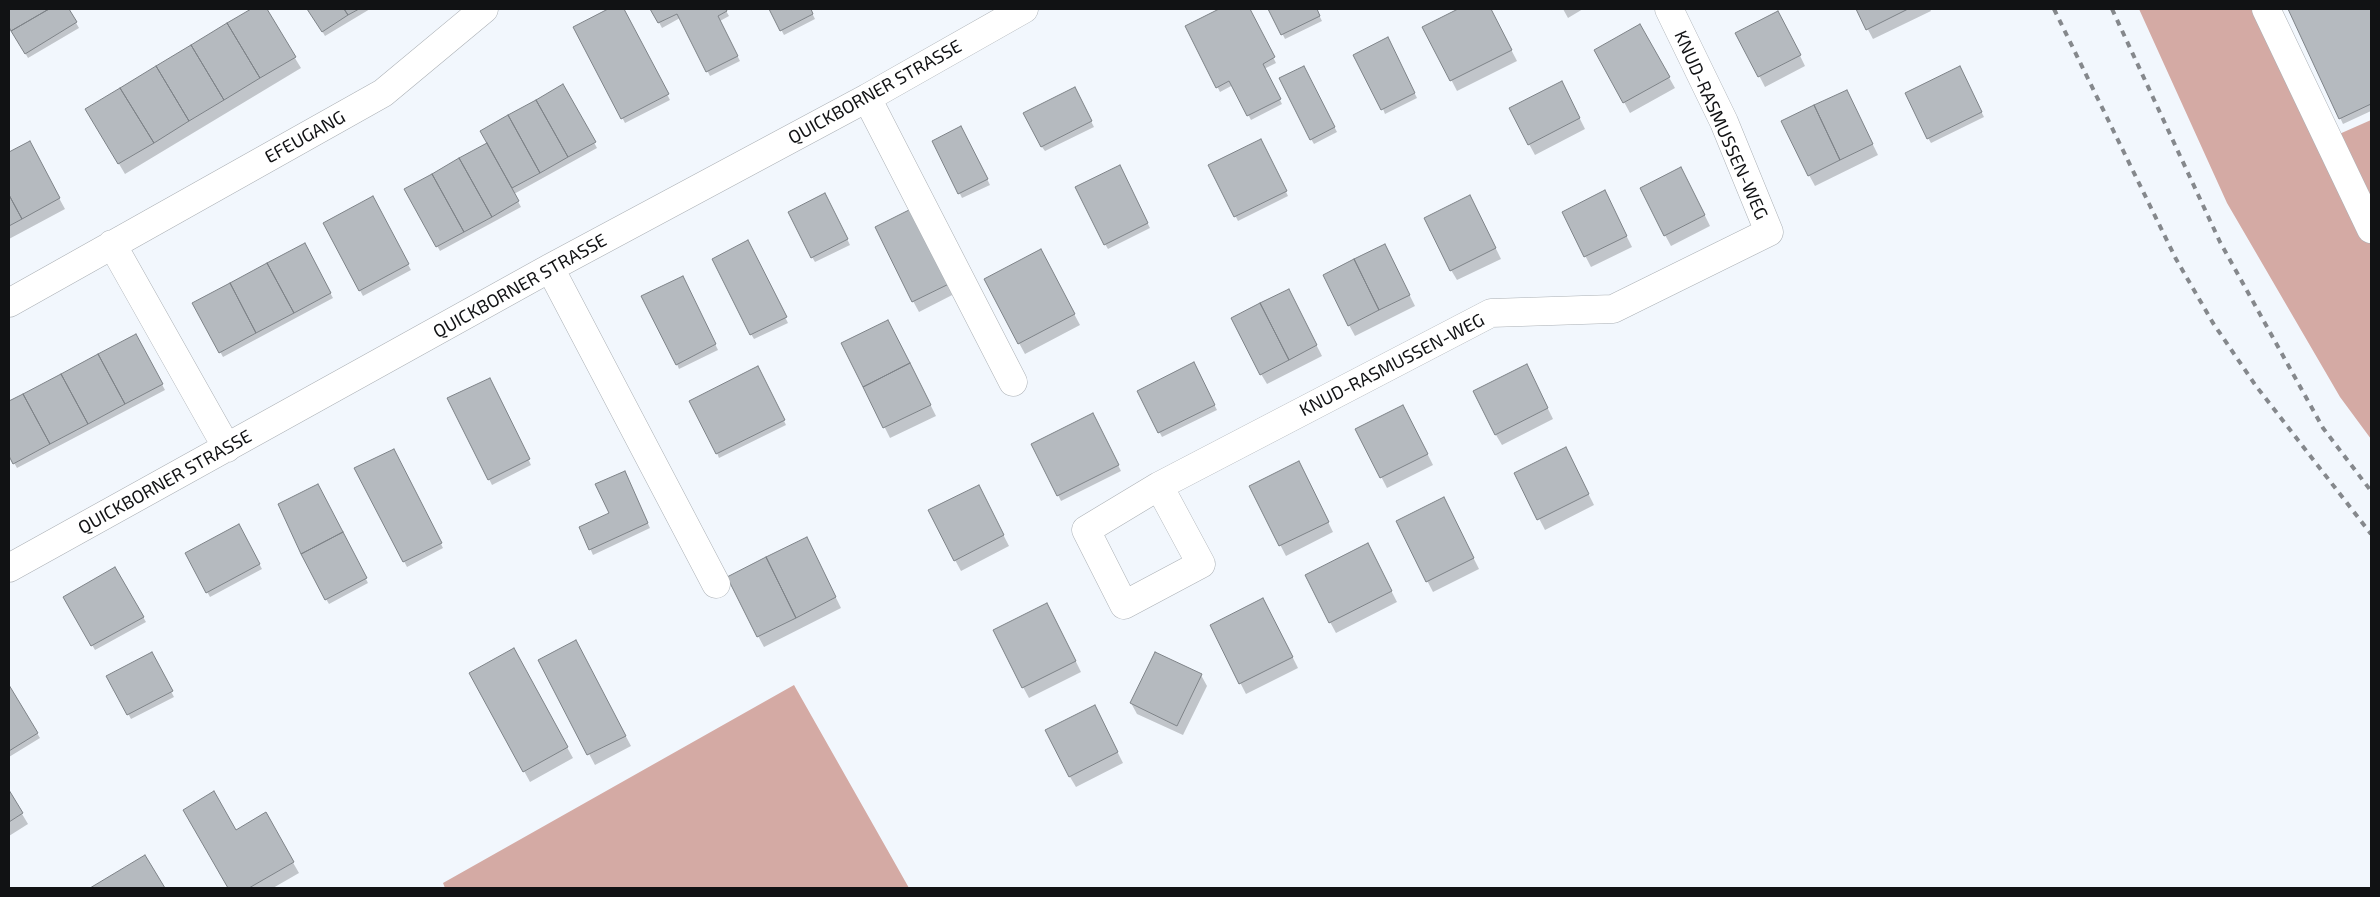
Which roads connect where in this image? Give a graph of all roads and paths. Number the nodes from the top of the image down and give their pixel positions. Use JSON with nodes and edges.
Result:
{"nodes":[{"id":1,"x":484,"y":9,"type":"edge"},
{"id":2,"x":1022,"y":9,"type":"edge"},
{"id":3,"x":1669,"y":9,"type":"edge"},
{"id":4,"x":2266,"y":9,"type":"edge"},
{"id":5,"x":867,"y":98,"type":"junction"},
{"id":6,"x":2371,"y":229,"type":"edge"},
{"id":7,"x":112,"y":244,"type":"junction"},
{"id":8,"x":550,"y":268,"type":"junction"},
{"id":9,"x":9,"y":303,"type":"edge"},
{"id":10,"x":1013,"y":382,"type":"dead end"},
{"id":11,"x":227,"y":448,"type":"junction"},
{"id":12,"x":1159,"y":486,"type":"junction"},
{"id":13,"x":11,"y":568,"type":"edge"},
{"id":14,"x":716,"y":584,"type":"dead end"}],
"edges":[{"from":1,"to":7,"type":"street","name":"EFEUGANG"},
{"from":2,"to":5,"type":"street","name":"QUICKBORNER STRASSE"},
{"from":3,"to":12,"type":"street","name":"KNUD-RASMUSSEN-WEG"},
{"from":4,"to":6,"type":"street"},
{"from":5,"to":8,"type":"street","name":"QUICKBORNER STRASSE"},
{"from":5,"to":10,"type":"street"},
{"from":7,"to":9,"type":"street","name":"EFEUGANG"},
{"from":7,"to":11,"type":"street"},
{"from":8,"to":11,"type":"street","name":"QUICKBORNER STRASSE"},
{"from":8,"to":14,"type":"street"},
{"from":11,"to":13,"type":"street","name":"QUICKBORNER STRASSE"},
{"from":12,"to":12,"type":"street","name":"KNUD-RASMUSSEN-WEG"}]}
